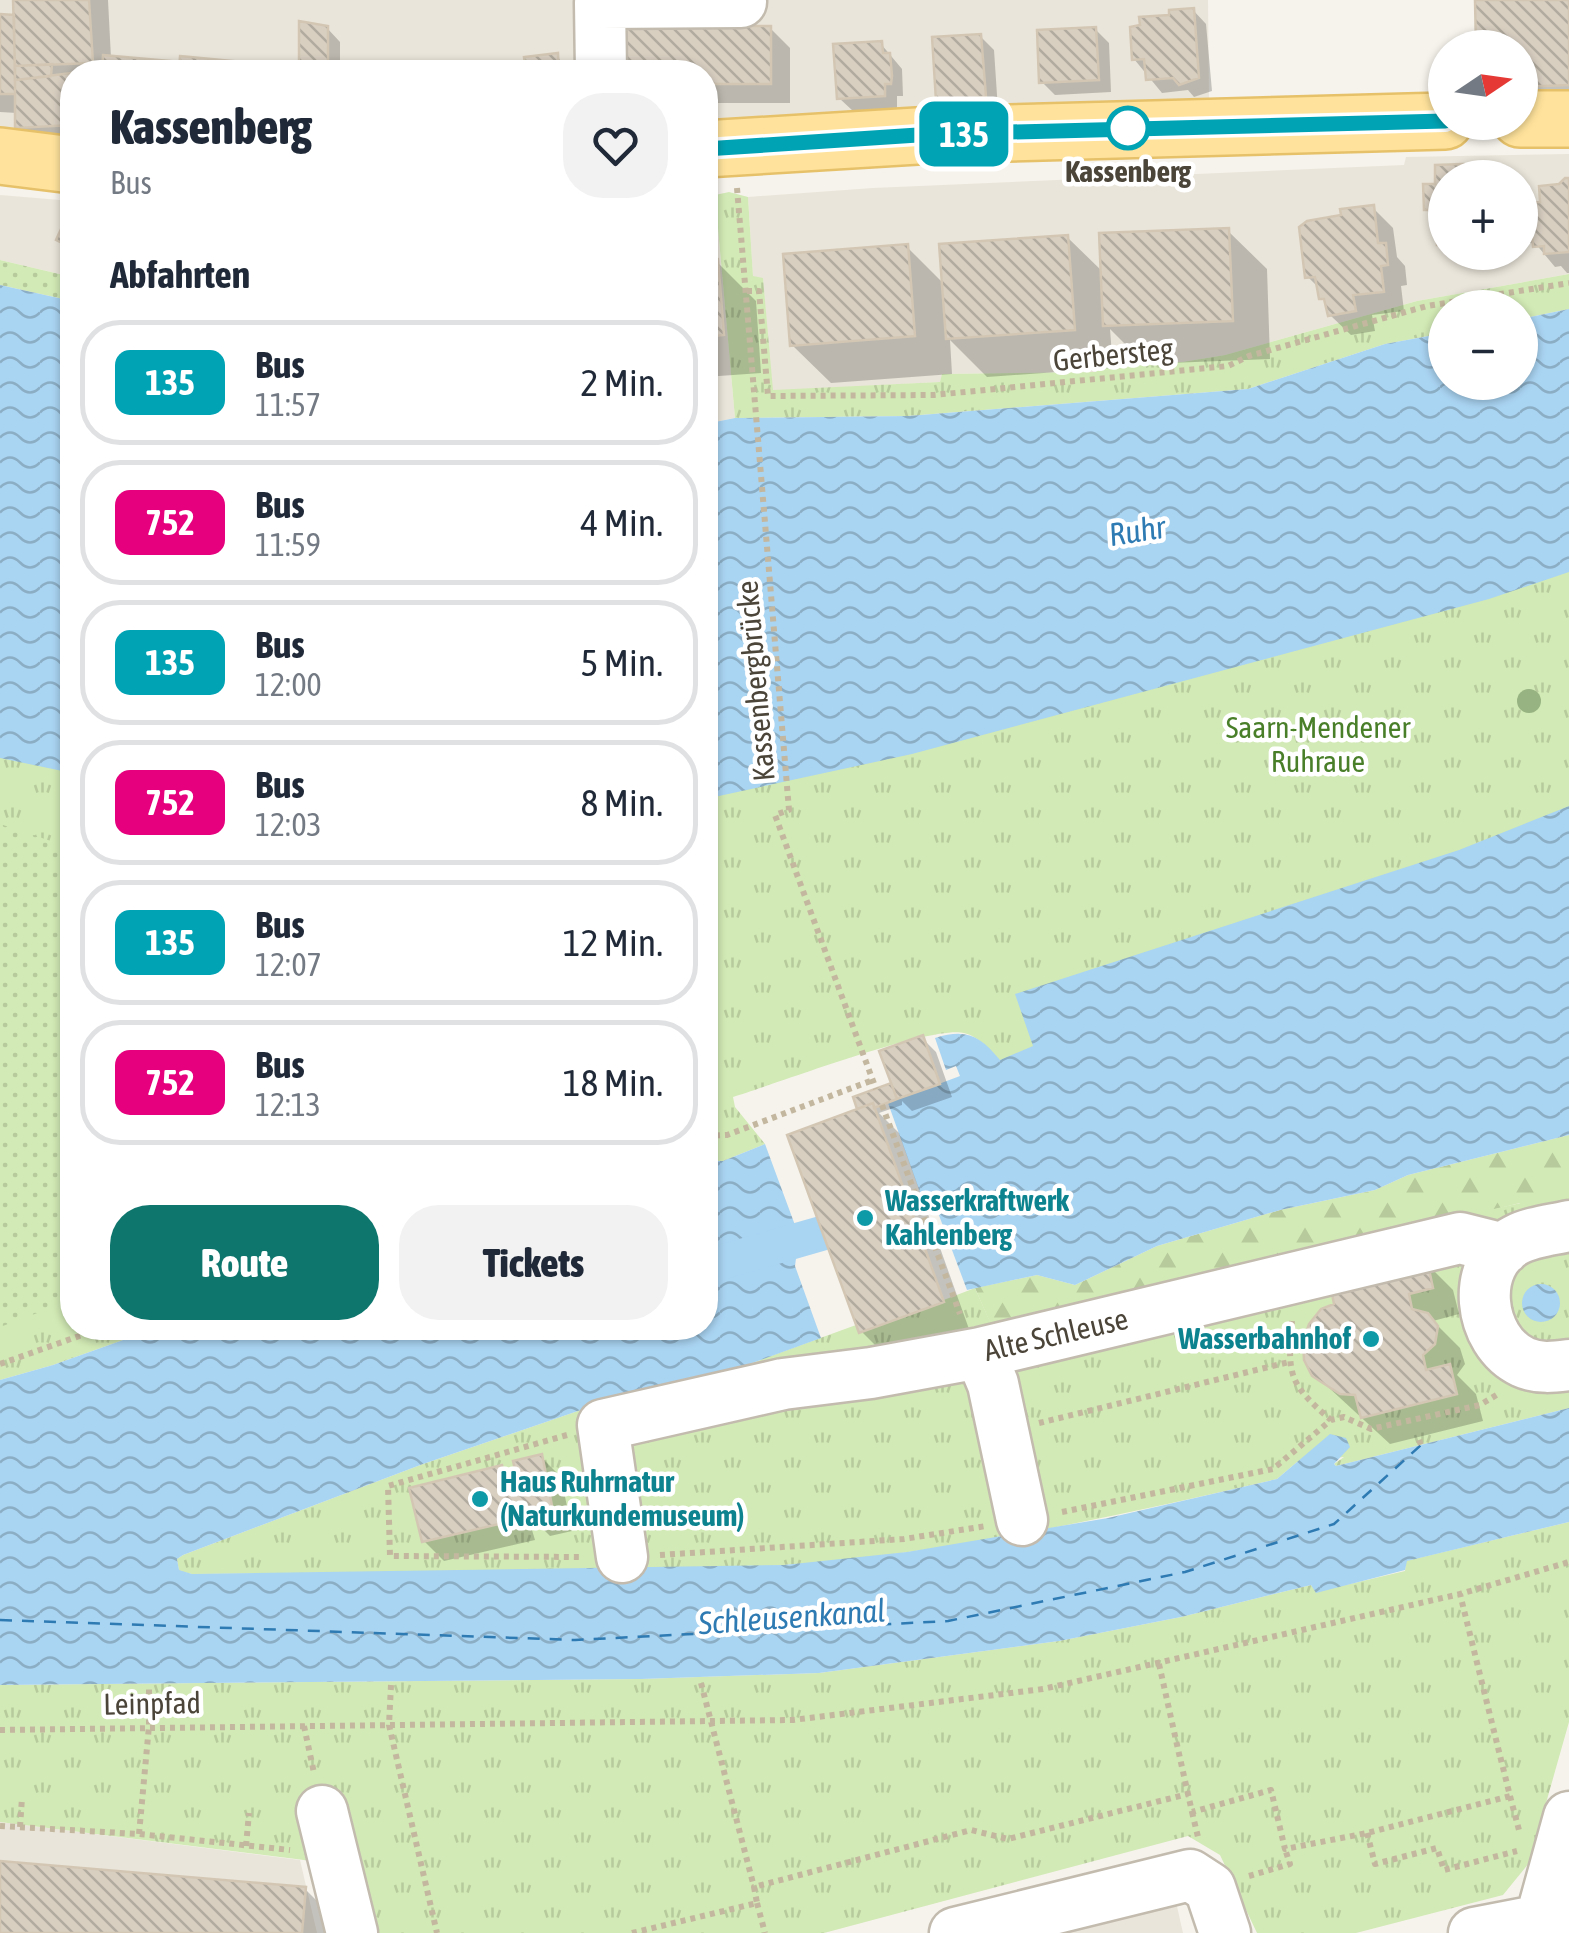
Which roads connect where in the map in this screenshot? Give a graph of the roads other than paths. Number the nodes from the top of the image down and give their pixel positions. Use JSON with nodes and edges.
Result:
{"nodes":[{"id":1,"x":741,"y":2,"type":"edge"},
{"id":2,"x":601,"y":60,"type":"edge"},
{"id":3,"x":1569,"y":118,"type":"edge"},
{"id":4,"x":1538,"y":119,"type":"edge"},
{"id":5,"x":1428,"y":121,"type":"edge"},
{"id":6,"x":0,"y":156,"type":"edge"},
{"id":7,"x":60,"y":164,"type":"edge"},
{"id":8,"x":720,"y":165,"type":"edge"},
{"id":9,"x":1569,"y":1226,"type":"edge"},
{"id":10,"x":1504,"y":1249,"type":"junction"},
{"id":11,"x":980,"y":1353,"type":"junction"},
{"id":12,"x":1556,"y":1366,"type":"edge"},
{"id":13,"x":1022,"y":1520,"type":"road end"},
{"id":14,"x":622,"y":1557,"type":"road end"},
{"id":15,"x":1569,"y":1817,"type":"edge"},
{"id":16,"x":327,"y":1833,"type":"road end"},
{"id":17,"x":1217,"y":1910,"type":"edge"},
{"id":18,"x":1549,"y":1922,"type":"edge"},
{"id":19,"x":352,"y":1933,"type":"edge"},
{"id":20,"x":955,"y":1933,"type":"edge"},
{"id":21,"x":1474,"y":1933,"type":"edge"}],
"edges":[{"from":1,"to":2,"type":"street"},
{"from":3,"to":4,"type":"main road"},
{"from":5,"to":8,"type":"main road"},
{"from":6,"to":7,"type":"main road"},
{"from":9,"to":10,"type":"street"},
{"from":10,"to":11,"type":"street","name":"Alte Schleuse"},
{"from":10,"to":12,"type":"street"},
{"from":11,"to":13,"type":"street"},
{"from":11,"to":14,"type":"street","name":"Alte Schleuse"},
{"from":15,"to":18,"type":"street"},
{"from":16,"to":19,"type":"street"},
{"from":17,"to":20,"type":"street"},
{"from":18,"to":21,"type":"street"}]}
